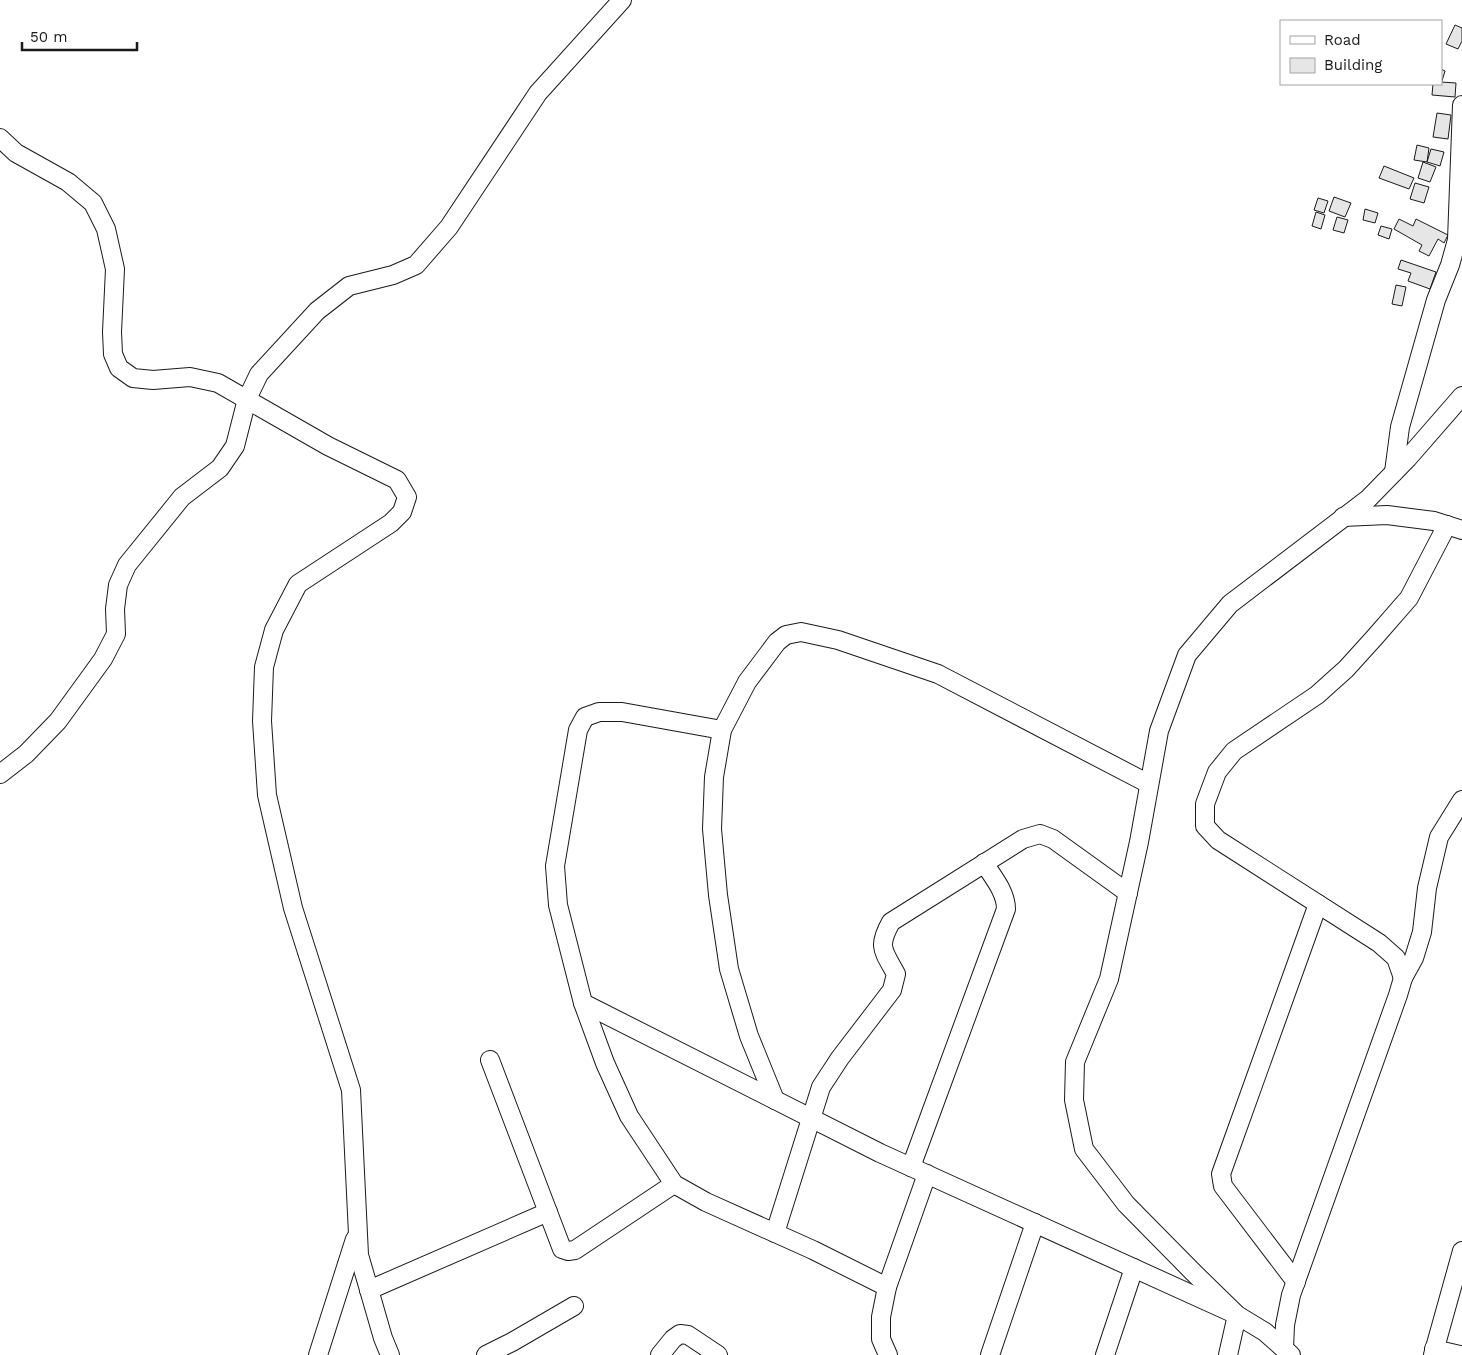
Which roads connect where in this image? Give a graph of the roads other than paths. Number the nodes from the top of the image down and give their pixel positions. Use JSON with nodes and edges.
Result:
{"nodes":[{"id":1,"x":622,"y":0,"type":"edge"},
{"id":2,"x":1462,"y":105,"type":"edge"},
{"id":3,"x":0,"y":138,"type":"edge"},
{"id":4,"x":1456,"y":264,"type":"edge"},
{"id":5,"x":1462,"y":396,"type":"edge"},
{"id":6,"x":247,"y":399,"type":"junction"},
{"id":7,"x":1394,"y":472,"type":"junction"},
{"id":8,"x":1343,"y":517,"type":"junction"},
{"id":9,"x":1454,"y":527,"type":"edge"},
{"id":10,"x":722,"y":730,"type":"junction"},
{"id":11,"x":0,"y":774,"type":"edge"},
{"id":12,"x":1150,"y":784,"type":"junction"},
{"id":13,"x":1462,"y":800,"type":"edge"},
{"id":14,"x":984,"y":863,"type":"junction"},
{"id":15,"x":1128,"y":893,"type":"junction"},
{"id":16,"x":1318,"y":904,"type":"junction"},
{"id":17,"x":1403,"y":978,"type":"junction"},
{"id":18,"x":583,"y":1003,"type":"junction"},
{"id":19,"x":490,"y":1060,"type":"dead end"},
{"id":20,"x":775,"y":1100,"type":"junction"},
{"id":21,"x":811,"y":1118,"type":"junction"},
{"id":22,"x":911,"y":1167,"type":"junction"},
{"id":23,"x":927,"y":1174,"type":"junction"},
{"id":24,"x":674,"y":1184,"type":"junction"},
{"id":25,"x":548,"y":1212,"type":"junction"},
{"id":26,"x":1035,"y":1223,"type":"junction"},
{"id":27,"x":358,"y":1229,"type":"junction"},
{"id":28,"x":774,"y":1233,"type":"junction"},
{"id":29,"x":1462,"y":1251,"type":"edge"},
{"id":30,"x":1134,"y":1268,"type":"junction"},
{"id":31,"x":1296,"y":1282,"type":"junction"},
{"id":32,"x":887,"y":1287,"type":"junction"},
{"id":33,"x":369,"y":1290,"type":"junction"},
{"id":34,"x":574,"y":1306,"type":"dead end"},
{"id":35,"x":1237,"y":1315,"type":"junction"},
{"id":36,"x":1287,"y":1352,"type":"edge"},
{"id":37,"x":1434,"y":1352,"type":"edge"},
{"id":38,"x":318,"y":1355,"type":"edge"},
{"id":39,"x":390,"y":1355,"type":"edge"},
{"id":40,"x":486,"y":1355,"type":"edge"},
{"id":41,"x":660,"y":1355,"type":"edge"},
{"id":42,"x":718,"y":1355,"type":"edge"},
{"id":43,"x":888,"y":1355,"type":"edge"},
{"id":44,"x":990,"y":1355,"type":"edge"},
{"id":45,"x":1105,"y":1355,"type":"edge"},
{"id":46,"x":1228,"y":1355,"type":"edge"},
{"id":47,"x":1460,"y":1355,"type":"edge"}],
"edges":[{"from":1,"to":6,"type":"street"},
{"from":2,"to":4,"type":"street"},
{"from":3,"to":6,"type":"street"},
{"from":4,"to":7,"type":"street"},
{"from":5,"to":7,"type":"street"},
{"from":6,"to":11,"type":"street"},
{"from":6,"to":27,"type":"street"},
{"from":7,"to":8,"type":"street"},
{"from":8,"to":9,"type":"street"},
{"from":8,"to":12,"type":"street"},
{"from":9,"to":16,"type":"street"},
{"from":10,"to":12,"type":"street"},
{"from":10,"to":18,"type":"street"},
{"from":10,"to":20,"type":"street"},
{"from":12,"to":15,"type":"street"},
{"from":13,"to":17,"type":"street"},
{"from":14,"to":15,"type":"street"},
{"from":14,"to":21,"type":"street"},
{"from":14,"to":22,"type":"street"},
{"from":15,"to":35,"type":"street"},
{"from":16,"to":17,"type":"street"},
{"from":16,"to":31,"type":"street"},
{"from":17,"to":31,"type":"street"},
{"from":18,"to":20,"type":"street"},
{"from":18,"to":24,"type":"street"},
{"from":19,"to":25,"type":"street"},
{"from":20,"to":21,"type":"street"},
{"from":21,"to":22,"type":"street"},
{"from":21,"to":28,"type":"street"},
{"from":22,"to":23,"type":"street"},
{"from":23,"to":26,"type":"street"},
{"from":23,"to":32,"type":"street"},
{"from":24,"to":25,"type":"street"},
{"from":24,"to":28,"type":"street"},
{"from":25,"to":33,"type":"street"},
{"from":26,"to":30,"type":"street"},
{"from":26,"to":44,"type":"street"},
{"from":27,"to":33,"type":"street"},
{"from":27,"to":38,"type":"street"},
{"from":28,"to":32,"type":"street"},
{"from":29,"to":37,"type":"street"},
{"from":30,"to":35,"type":"street"},
{"from":30,"to":45,"type":"street"},
{"from":31,"to":36,"type":"street"},
{"from":32,"to":43,"type":"street"},
{"from":33,"to":39,"type":"street"},
{"from":34,"to":40,"type":"street"},
{"from":35,"to":36,"type":"street"},
{"from":35,"to":46,"type":"street"},
{"from":37,"to":47,"type":"street"},
{"from":41,"to":42,"type":"street"}]}
